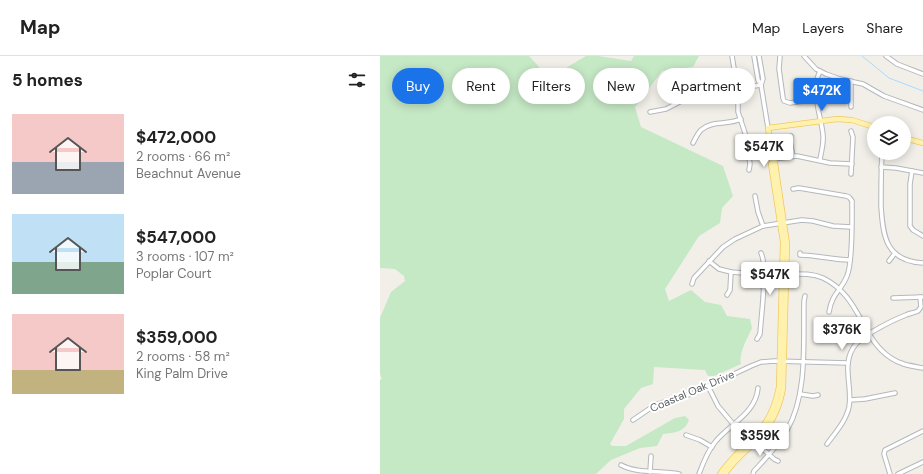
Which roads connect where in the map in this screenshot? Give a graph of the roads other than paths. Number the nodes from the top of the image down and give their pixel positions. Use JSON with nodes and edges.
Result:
{"nodes":[{"id":1,"x":732,"y":56,"type":"edge"},
{"id":2,"x":754,"y":56,"type":"edge"},
{"id":3,"x":759,"y":56,"type":"edge"},
{"id":4,"x":780,"y":56,"type":"edge"},
{"id":5,"x":804,"y":56,"type":"edge"},
{"id":6,"x":886,"y":56,"type":"edge"},
{"id":7,"x":734,"y":68,"type":"edge"},
{"id":8,"x":820,"y":71,"type":"junction"},
{"id":9,"x":923,"y":74,"type":"edge"},
{"id":10,"x":851,"y":81,"type":"junction"},
{"id":11,"x":761,"y":85,"type":"junction"},
{"id":12,"x":755,"y":86,"type":"edge"},
{"id":13,"x":817,"y":99,"type":"junction"},
{"id":14,"x":675,"y":104,"type":"edge"},
{"id":15,"x":737,"y":104,"type":"edge"},
{"id":16,"x":851,"y":107,"type":"dead end"},
{"id":17,"x":923,"y":110,"type":"edge"},
{"id":18,"x":650,"y":112,"type":"dead end"},
{"id":19,"x":741,"y":119,"type":"junction"},
{"id":20,"x":820,"y":120,"type":"junction"},
{"id":21,"x":867,"y":125,"type":"edge"},
{"id":22,"x":768,"y":128,"type":"junction"},
{"id":23,"x":851,"y":132,"type":"dead end"},
{"id":24,"x":791,"y":136,"type":"dead end"},
{"id":25,"x":911,"y":139,"type":"edge"},
{"id":26,"x":923,"y":142,"type":"edge"},
{"id":27,"x":693,"y":143,"type":"dead end"},
{"id":28,"x":793,"y":156,"type":"junction"},
{"id":29,"x":773,"y":159,"type":"junction"},
{"id":30,"x":820,"y":160,"type":"junction"},
{"id":31,"x":882,"y":160,"type":"edge"},
{"id":32,"x":852,"y":164,"type":"junction"},
{"id":33,"x":881,"y":167,"type":"junction"},
{"id":34,"x":750,"y":170,"type":"dead end"},
{"id":35,"x":912,"y":171,"type":"junction"},
{"id":36,"x":923,"y":173,"type":"edge"},
{"id":37,"x":851,"y":174,"type":"dead end"},
{"id":38,"x":793,"y":189,"type":"dead end"},
{"id":39,"x":755,"y":196,"type":"dead end"},
{"id":40,"x":783,"y":222,"type":"junction"},
{"id":41,"x":763,"y":226,"type":"junction"},
{"id":42,"x":851,"y":227,"type":"junction"},
{"id":43,"x":923,"y":236,"type":"edge"},
{"id":44,"x":761,"y":253,"type":"dead end"},
{"id":45,"x":800,"y":253,"type":"dead end"},
{"id":46,"x":895,"y":253,"type":"junction"},
{"id":47,"x":850,"y":260,"type":"junction"},
{"id":48,"x":708,"y":261,"type":"junction"},
{"id":49,"x":890,"y":261,"type":"dead end"},
{"id":50,"x":923,"y":263,"type":"edge"},
{"id":51,"x":731,"y":272,"type":"junction"},
{"id":52,"x":764,"y":274,"type":"junction"},
{"id":53,"x":784,"y":274,"type":"junction"},
{"id":54,"x":692,"y":284,"type":"dead end"},
{"id":55,"x":838,"y":289,"type":"junction"},
{"id":56,"x":727,"y":295,"type":"dead end"},
{"id":57,"x":806,"y":296,"type":"dead end"},
{"id":58,"x":922,"y":297,"type":"edge"},
{"id":59,"x":892,"y":298,"type":"dead end"},
{"id":60,"x":829,"y":312,"type":"dead end"},
{"id":61,"x":870,"y":334,"type":"junction"},
{"id":62,"x":757,"y":339,"type":"dead end"},
{"id":63,"x":782,"y":361,"type":"junction"},
{"id":64,"x":802,"y":361,"type":"junction"},
{"id":65,"x":848,"y":363,"type":"junction"},
{"id":66,"x":923,"y":368,"type":"edge"},
{"id":67,"x":708,"y":386,"type":"junction"},
{"id":68,"x":758,"y":388,"type":"dead end"},
{"id":69,"x":895,"y":392,"type":"dead end"},
{"id":70,"x":800,"y":394,"type":"junction"},
{"id":71,"x":818,"y":395,"type":"dead end"},
{"id":72,"x":850,"y":400,"type":"junction"},
{"id":73,"x":633,"y":420,"type":"dead end"},
{"id":74,"x":734,"y":425,"type":"junction"},
{"id":75,"x":923,"y":432,"type":"edge"},
{"id":76,"x":686,"y":435,"type":"dead end"},
{"id":77,"x":753,"y":440,"type":"junction"},
{"id":78,"x":827,"y":444,"type":"dead end"},
{"id":79,"x":712,"y":447,"type":"junction"},
{"id":80,"x":768,"y":454,"type":"junction"},
{"id":81,"x":651,"y":456,"type":"dead end"},
{"id":82,"x":778,"y":461,"type":"dead end"},
{"id":83,"x":923,"y":462,"type":"edge"},
{"id":84,"x":622,"y":465,"type":"dead end"},
{"id":85,"x":650,"y":472,"type":"junction"},
{"id":86,"x":679,"y":474,"type":"edge"},
{"id":87,"x":699,"y":474,"type":"edge"},
{"id":88,"x":720,"y":474,"type":"edge"},
{"id":89,"x":725,"y":474,"type":"edge"},
{"id":90,"x":753,"y":474,"type":"edge"},
{"id":91,"x":890,"y":474,"type":"edge"},
{"id":92,"x":898,"y":474,"type":"edge"}],
"edges":[{"from":1,"to":7,"type":"street"},
{"from":2,"to":11,"type":"street"},
{"from":3,"to":11,"type":"street"},
{"from":4,"to":13,"type":"street"},
{"from":5,"to":8,"type":"street"},
{"from":6,"to":9,"type":"street"},
{"from":8,"to":10,"type":"street"},
{"from":8,"to":13,"type":"street"},
{"from":10,"to":16,"type":"street"},
{"from":10,"to":17,"type":"street"},
{"from":11,"to":12,"type":"street"},
{"from":11,"to":22,"type":"street"},
{"from":13,"to":20,"type":"street"},
{"from":14,"to":18,"type":"street"},
{"from":15,"to":19,"type":"street"},
{"from":19,"to":27,"type":"street"},
{"from":19,"to":34,"type":"street"},
{"from":20,"to":21,"type":"main road"},
{"from":20,"to":22,"type":"main road"},
{"from":20,"to":30,"type":"street"},
{"from":22,"to":29,"type":"main road"},
{"from":23,"to":32,"type":"street"},
{"from":24,"to":28,"type":"street"},
{"from":25,"to":26,"type":"main road"},
{"from":28,"to":29,"type":"street"},
{"from":28,"to":30,"type":"street"},
{"from":29,"to":40,"type":"main road"},
{"from":30,"to":32,"type":"street"},
{"from":31,"to":33,"type":"street"},
{"from":32,"to":37,"type":"street"},
{"from":33,"to":35,"type":"street"},
{"from":33,"to":46,"type":"street"},
{"from":35,"to":36,"type":"street"},
{"from":35,"to":43,"type":"street"},
{"from":38,"to":42,"type":"street"},
{"from":39,"to":41,"type":"street"},
{"from":40,"to":41,"type":"street"},
{"from":40,"to":42,"type":"street"},
{"from":40,"to":53,"type":"main road"},
{"from":41,"to":48,"type":"street"},
{"from":42,"to":47,"type":"street"},
{"from":44,"to":52,"type":"street"},
{"from":45,"to":47,"type":"street"},
{"from":46,"to":49,"type":"street"},
{"from":46,"to":50,"type":"street"},
{"from":47,"to":55,"type":"street"},
{"from":48,"to":51,"type":"street"},
{"from":48,"to":54,"type":"street"},
{"from":51,"to":52,"type":"street"},
{"from":51,"to":56,"type":"street"},
{"from":52,"to":53,"type":"street"},
{"from":52,"to":62,"type":"street"},
{"from":53,"to":55,"type":"street"},
{"from":53,"to":63,"type":"main road"},
{"from":55,"to":60,"type":"street"},
{"from":55,"to":61,"type":"street"},
{"from":57,"to":64,"type":"street"},
{"from":58,"to":59,"type":"street"},
{"from":58,"to":61,"type":"street"},
{"from":61,"to":65,"type":"street"},
{"from":61,"to":66,"type":"street"},
{"from":63,"to":64,"type":"street","name":"Coastal Oak Drive"},
{"from":63,"to":67,"type":"street","name":"Coastal Oak Drive"},
{"from":63,"to":77,"type":"main road"},
{"from":64,"to":65,"type":"street","name":"Coastal Oak Drive"},
{"from":64,"to":70,"type":"street"},
{"from":65,"to":72,"type":"street"},
{"from":67,"to":73,"type":"street","name":"Coastal Oak Drive"},
{"from":67,"to":74,"type":"street"},
{"from":68,"to":74,"type":"street"},
{"from":69,"to":72,"type":"street"},
{"from":70,"to":71,"type":"street"},
{"from":70,"to":80,"type":"street"},
{"from":72,"to":78,"type":"street"},
{"from":74,"to":79,"type":"street"},
{"from":75,"to":91,"type":"street"},
{"from":76,"to":79,"type":"street"},
{"from":77,"to":80,"type":"street"},
{"from":77,"to":88,"type":"main road"},
{"from":77,"to":89,"type":"main road"},
{"from":79,"to":87,"type":"street"},
{"from":80,"to":82,"type":"street"},
{"from":80,"to":90,"type":"street"},
{"from":81,"to":85,"type":"street"},
{"from":83,"to":92,"type":"street"},
{"from":84,"to":85,"type":"street"},
{"from":85,"to":86,"type":"street"}]}
